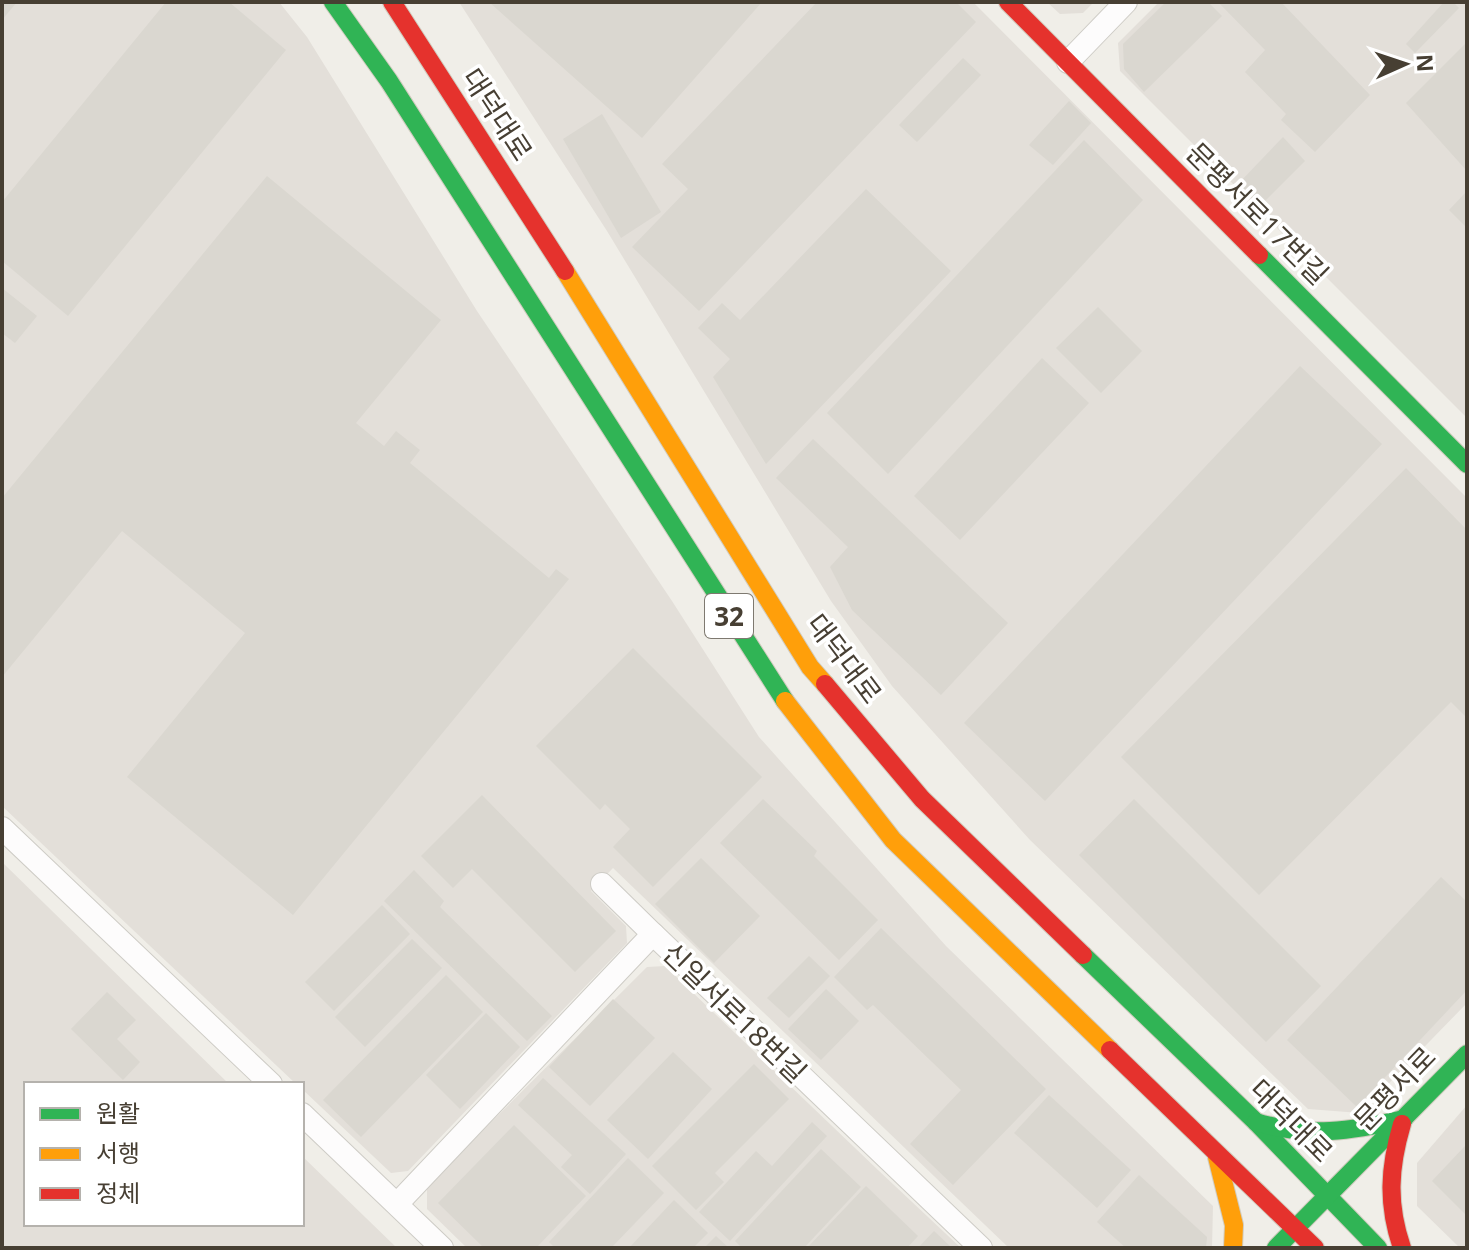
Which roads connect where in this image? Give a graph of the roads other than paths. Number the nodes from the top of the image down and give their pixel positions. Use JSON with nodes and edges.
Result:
{"nodes":[{"id":1,"x":333,"y":2,"type":"edge"},
{"id":2,"x":392,"y":2,"type":"edge"},
{"id":3,"x":1008,"y":2,"type":"edge"},
{"id":4,"x":1126,"y":2,"type":"edge"},
{"id":5,"x":1068,"y":62,"type":"junction"},
{"id":6,"x":1467,"y":464,"type":"edge"},
{"id":7,"x":2,"y":828,"type":"edge"},
{"id":8,"x":602,"y":884,"type":"dead end"},
{"id":9,"x":653,"y":934,"type":"junction"},
{"id":10,"x":1467,"y":1054,"type":"edge"},
{"id":11,"x":269,"y":1082,"type":"edge"},
{"id":12,"x":304,"y":1116,"type":"edge"},
{"id":13,"x":1404,"y":1119,"type":"junction"},
{"id":14,"x":1256,"y":1122,"type":"junction"},
{"id":15,"x":1217,"y":1157,"type":"junction"},
{"id":16,"x":1327,"y":1196,"type":"junction"},
{"id":17,"x":397,"y":1204,"type":"junction"},
{"id":18,"x":1294,"y":1229,"type":"junction"},
{"id":19,"x":442,"y":1248,"type":"edge"},
{"id":20,"x":981,"y":1248,"type":"edge"},
{"id":21,"x":1233,"y":1248,"type":"edge"},
{"id":22,"x":1276,"y":1248,"type":"edge"},
{"id":23,"x":1315,"y":1248,"type":"edge"},
{"id":24,"x":1378,"y":1248,"type":"edge"},
{"id":25,"x":1402,"y":1248,"type":"edge"}],
"edges":[{"from":1,"to":15,"type":"main road","number":"32"},
{"from":2,"to":14,"type":"main road","name":"대덕대로","number":"32"},
{"from":3,"to":5,"type":"main road","name":"문평서로17번길"},
{"from":4,"to":5,"type":"street"},
{"from":5,"to":6,"type":"main road","name":"문평서로17번길"},
{"from":7,"to":11,"type":"street"},
{"from":8,"to":9,"type":"street"},
{"from":9,"to":17,"type":"street","name":"신일서로18번길"},
{"from":9,"to":20,"type":"street","name":"신일서로18번길"},
{"from":10,"to":13,"type":"main road","name":"문평서로"},
{"from":12,"to":17,"type":"street"},
{"from":13,"to":14,"type":"main road"},
{"from":13,"to":16,"type":"main road","name":"문평서로"},
{"from":13,"to":25,"type":"main road"},
{"from":14,"to":16,"type":"main road","name":"대덕대로","number":"32"},
{"from":15,"to":18,"type":"main road","number":"32"},
{"from":15,"to":21,"type":"main road"},
{"from":16,"to":18,"type":"main road","name":"문평서로"},
{"from":16,"to":24,"type":"main road","name":"대덕대로","number":"32"},
{"from":17,"to":19,"type":"street"},
{"from":18,"to":22,"type":"main road","name":"문평서로"},
{"from":18,"to":23,"type":"main road","number":"32"}]}
